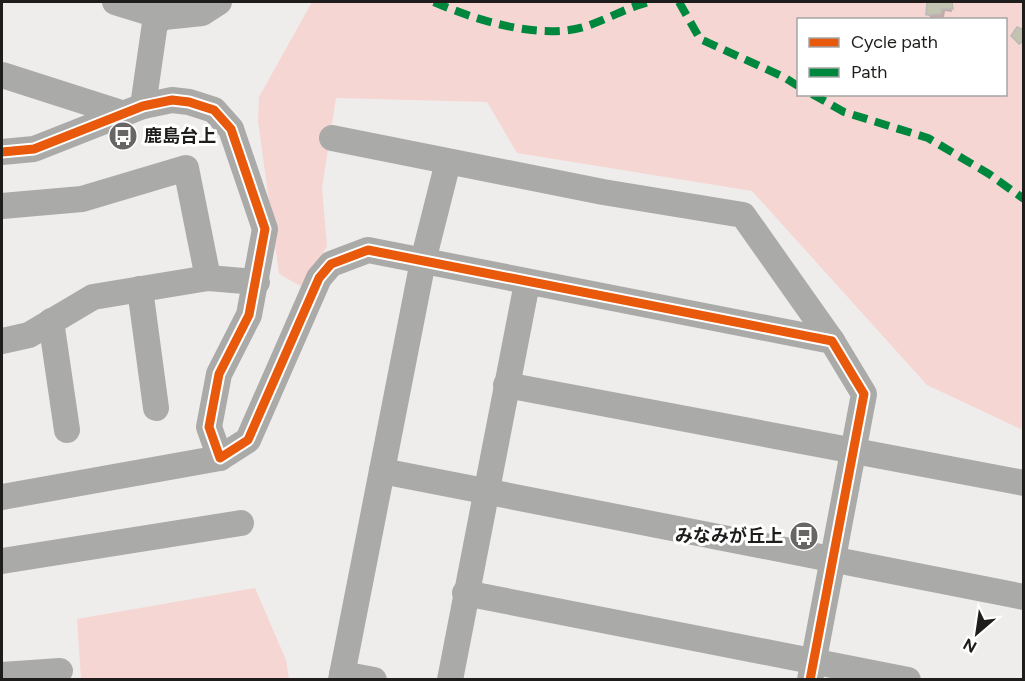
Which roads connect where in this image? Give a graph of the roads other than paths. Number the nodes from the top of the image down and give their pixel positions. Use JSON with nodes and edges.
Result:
{"nodes":[{"id":1,"x":115,"y":2,"type":"edge"},
{"id":2,"x":219,"y":2,"type":"edge"},
{"id":3,"x":166,"y":9,"type":"edge"},
{"id":4,"x":2,"y":75,"type":"edge"},
{"id":5,"x":133,"y":110,"type":"junction"},
{"id":6,"x":332,"y":138,"type":"dead end"},
{"id":7,"x":2,"y":152,"type":"edge"},
{"id":8,"x":447,"y":162,"type":"junction"},
{"id":9,"x":2,"y":206,"type":"edge"},
{"id":10,"x":423,"y":261,"type":"junction"},
{"id":11,"x":208,"y":278,"type":"junction"},
{"id":12,"x":256,"y":282,"type":"junction"},
{"id":13,"x":527,"y":284,"type":"junction"},
{"id":14,"x":140,"y":289,"type":"junction"},
{"id":15,"x":51,"y":321,"type":"junction"},
{"id":16,"x":2,"y":341,"type":"edge"},
{"id":17,"x":831,"y":341,"type":"junction"},
{"id":18,"x":506,"y":384,"type":"junction"},
{"id":19,"x":156,"y":408,"type":"dead end"},
{"id":20,"x":67,"y":430,"type":"dead end"},
{"id":21,"x":853,"y":450,"type":"junction"},
{"id":22,"x":220,"y":458,"type":"junction"},
{"id":23,"x":382,"y":471,"type":"junction"},
{"id":24,"x":1023,"y":483,"type":"edge"},
{"id":25,"x":485,"y":491,"type":"junction"},
{"id":26,"x":2,"y":497,"type":"edge"},
{"id":27,"x":242,"y":523,"type":"dead end"},
{"id":28,"x":833,"y":560,"type":"junction"},
{"id":29,"x":2,"y":561,"type":"edge"},
{"id":30,"x":465,"y":593,"type":"junction"},
{"id":31,"x":1023,"y":597,"type":"edge"},
{"id":32,"x":812,"y":670,"type":"edge"},
{"id":33,"x":60,"y":671,"type":"dead end"},
{"id":34,"x":2,"y":675,"type":"edge"},
{"id":35,"x":342,"y":677,"type":"edge"},
{"id":36,"x":374,"y":680,"type":"edge"},
{"id":37,"x":450,"y":680,"type":"edge"},
{"id":38,"x":908,"y":680,"type":"edge"}],
"edges":[{"from":1,"to":3,"type":"street"},
{"from":2,"to":3,"type":"street"},
{"from":3,"to":5,"type":"street"},
{"from":4,"to":5,"type":"street"},
{"from":5,"to":7,"type":"street"},
{"from":5,"to":12,"type":"street"},
{"from":6,"to":8,"type":"street"},
{"from":8,"to":10,"type":"street"},
{"from":8,"to":17,"type":"street"},
{"from":9,"to":11,"type":"street"},
{"from":10,"to":13,"type":"street"},
{"from":10,"to":22,"type":"street"},
{"from":10,"to":23,"type":"street"},
{"from":11,"to":12,"type":"street"},
{"from":11,"to":14,"type":"street"},
{"from":12,"to":22,"type":"street"},
{"from":13,"to":17,"type":"street"},
{"from":13,"to":18,"type":"street"},
{"from":14,"to":15,"type":"street"},
{"from":14,"to":19,"type":"street"},
{"from":15,"to":16,"type":"street"},
{"from":15,"to":20,"type":"street"},
{"from":17,"to":21,"type":"street"},
{"from":18,"to":21,"type":"street"},
{"from":18,"to":25,"type":"street"},
{"from":21,"to":24,"type":"street"},
{"from":21,"to":28,"type":"street"},
{"from":22,"to":26,"type":"street"},
{"from":23,"to":25,"type":"street"},
{"from":23,"to":35,"type":"street"},
{"from":25,"to":28,"type":"street"},
{"from":25,"to":30,"type":"street"},
{"from":27,"to":29,"type":"street"},
{"from":28,"to":31,"type":"street"},
{"from":28,"to":32,"type":"street"},
{"from":30,"to":32,"type":"street"},
{"from":30,"to":37,"type":"street"},
{"from":32,"to":38,"type":"street"},
{"from":33,"to":34,"type":"street"},
{"from":35,"to":36,"type":"street"}]}
